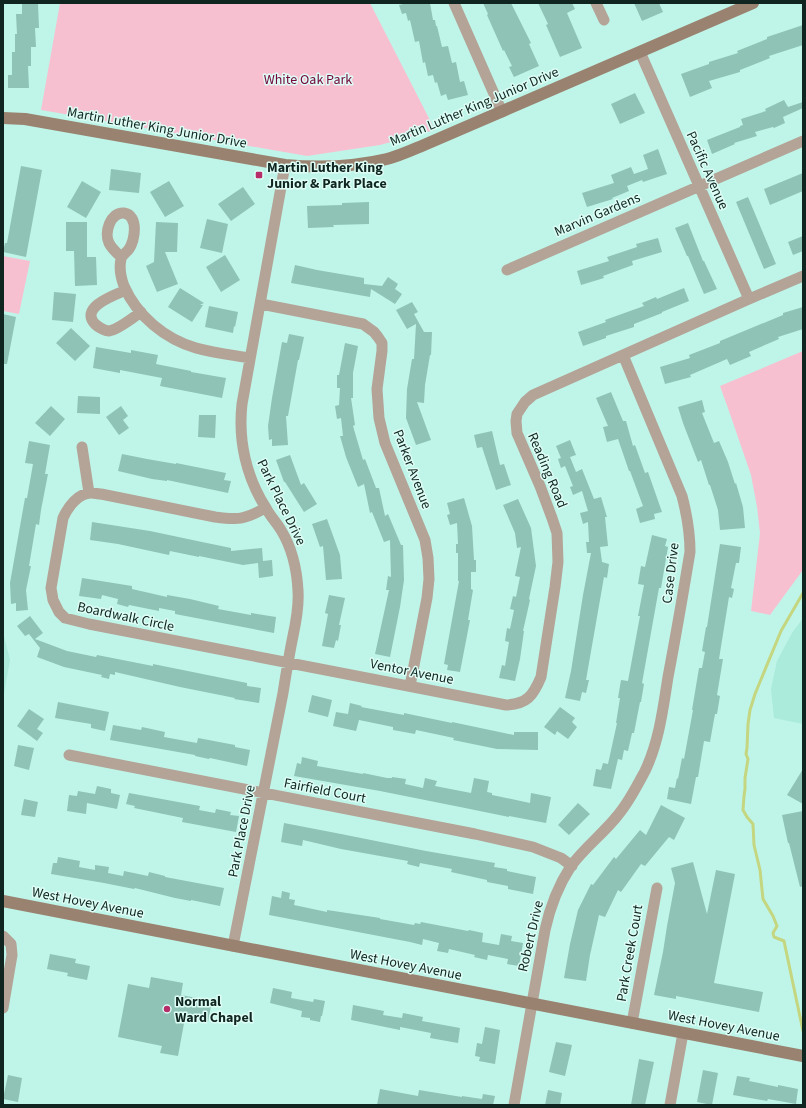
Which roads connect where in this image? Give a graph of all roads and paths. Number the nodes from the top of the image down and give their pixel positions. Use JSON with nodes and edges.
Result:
{"nodes":[{"id":1,"x":454,"y":3,"type":"edge"},
{"id":2,"x":596,"y":3,"type":"edge"},
{"id":3,"x":753,"y":3,"type":"edge"},
{"id":4,"x":740,"y":6,"type":"edge"},
{"id":5,"x":604,"y":20,"type":"dead end"},
{"id":6,"x":640,"y":52,"type":"junction"},
{"id":7,"x":502,"y":112,"type":"junction"},
{"id":8,"x":3,"y":118,"type":"edge"},
{"id":9,"x":803,"y":141,"type":"edge"},
{"id":10,"x":285,"y":165,"type":"junction"},
{"id":11,"x":698,"y":186,"type":"junction"},
{"id":12,"x":121,"y":257,"type":"dead end"},
{"id":13,"x":507,"y":270,"type":"dead end"},
{"id":14,"x":803,"y":276,"type":"edge"},
{"id":15,"x":126,"y":290,"type":"junction"},
{"id":16,"x":749,"y":299,"type":"junction"},
{"id":17,"x":261,"y":304,"type":"junction"},
{"id":18,"x":141,"y":312,"type":"junction"},
{"id":19,"x":623,"y":355,"type":"junction"},
{"id":20,"x":250,"y":358,"type":"junction"},
{"id":21,"x":82,"y":447,"type":"dead end"},
{"id":22,"x":89,"y":493,"type":"junction"},
{"id":23,"x":265,"y":508,"type":"junction"},
{"id":24,"x":288,"y":663,"type":"junction"},
{"id":25,"x":410,"y":686,"type":"junction"},
{"id":26,"x":529,"y":698,"type":"joint"},
{"id":27,"x":68,"y":755,"type":"dead end"},
{"id":28,"x":264,"y":793,"type":"junction"},
{"id":29,"x":629,"y":798,"type":"joint"},
{"id":30,"x":572,"y":866,"type":"junction"},
{"id":31,"x":657,"y":888,"type":"dead end"},
{"id":32,"x":3,"y":901,"type":"edge"},
{"id":33,"x":3,"y":936,"type":"edge"},
{"id":34,"x":234,"y":946,"type":"junction"},
{"id":35,"x":532,"y":1003,"type":"junction"},
{"id":36,"x":3,"y":1008,"type":"edge"},
{"id":37,"x":632,"y":1023,"type":"junction"},
{"id":38,"x":683,"y":1033,"type":"junction"},
{"id":39,"x":803,"y":1056,"type":"edge"},
{"id":40,"x":514,"y":1105,"type":"edge"},
{"id":41,"x":670,"y":1105,"type":"edge"}],
"edges":[{"from":1,"to":7,"type":"street"},
{"from":2,"to":5,"type":"street"},
{"from":3,"to":4,"type":"street","name":"Martin Luther King Junior Drive"},
{"from":4,"to":6,"type":"street","name":"Martin Luther King Junior Drive"},
{"from":6,"to":7,"type":"street","name":"Martin Luther King Junior Drive"},
{"from":6,"to":11,"type":"street","name":"Pacific Avenue"},
{"from":7,"to":10,"type":"street","name":"Martin Luther King Junior Drive"},
{"from":8,"to":10,"type":"street","name":"Martin Luther King Junior Drive"},
{"from":9,"to":11,"type":"street","name":"Marvin Gardens"},
{"from":10,"to":17,"type":"street","name":"Park Place Drive"},
{"from":11,"to":13,"type":"street","name":"Marvin Gardens"},
{"from":11,"to":16,"type":"street","name":"Pacific Avenue"},
{"from":12,"to":15,"type":"street"},
{"from":14,"to":16,"type":"street","name":"Reading Road"},
{"from":15,"to":18,"type":"street"},
{"from":15,"to":18,"type":"street"},
{"from":16,"to":19,"type":"street","name":"Reading Road"},
{"from":17,"to":20,"type":"street","name":"Park Place Drive"},
{"from":17,"to":25,"type":"street","name":"Parker Avenue"},
{"from":18,"to":20,"type":"street"},
{"from":19,"to":26,"type":"street","name":"Reading Road"},
{"from":19,"to":29,"type":"street","name":"Case Drive"},
{"from":20,"to":23,"type":"street","name":"Park Place Drive"},
{"from":21,"to":22,"type":"street"},
{"from":22,"to":23,"type":"street"},
{"from":22,"to":24,"type":"street","name":"Boardwalk Circle"},
{"from":23,"to":24,"type":"street","name":"Park Place Drive"},
{"from":24,"to":25,"type":"street","name":"Ventor Avenue"},
{"from":24,"to":28,"type":"street","name":"Park Place Drive"},
{"from":25,"to":26,"type":"street","name":"Ventor Avenue"},
{"from":27,"to":28,"type":"street","name":"Fairfield Court"},
{"from":28,"to":30,"type":"street","name":"Fairfield Court"},
{"from":28,"to":34,"type":"street","name":"Park Place Drive"},
{"from":29,"to":30,"type":"street","name":"Robert Drive"},
{"from":30,"to":35,"type":"street","name":"Robert Drive"},
{"from":31,"to":37,"type":"street","name":"Park Creek Court"},
{"from":32,"to":34,"type":"street","name":"West Hovey Avenue"},
{"from":33,"to":36,"type":"street"},
{"from":34,"to":35,"type":"street","name":"West Hovey Avenue"},
{"from":35,"to":37,"type":"street","name":"West Hovey Avenue"},
{"from":35,"to":40,"type":"street","name":"Robert Drive"},
{"from":37,"to":38,"type":"street","name":"West Hovey Avenue"},
{"from":38,"to":39,"type":"street","name":"West Hovey Avenue"},
{"from":38,"to":41,"type":"street"}]}
